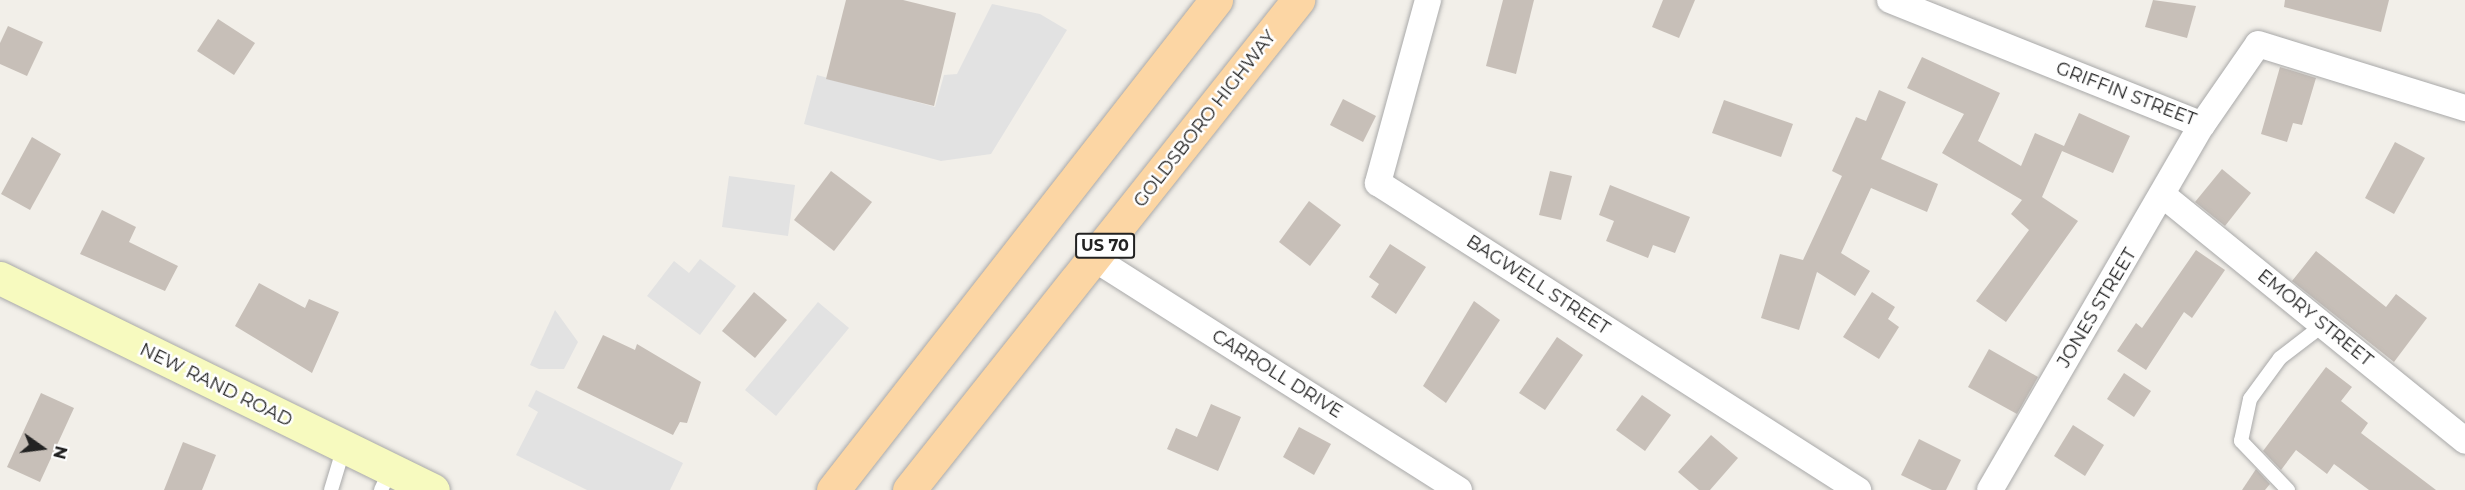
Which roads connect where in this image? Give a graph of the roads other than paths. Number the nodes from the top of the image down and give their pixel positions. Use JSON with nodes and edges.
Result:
{"nodes":[{"id":1,"x":1216,"y":0,"type":"edge"},
{"id":2,"x":1298,"y":0,"type":"edge"},
{"id":3,"x":1428,"y":0,"type":"edge"},
{"id":4,"x":1890,"y":0,"type":"edge"},
{"id":5,"x":2465,"y":108,"type":"edge"},
{"id":6,"x":2202,"y":125,"type":"junction"},
{"id":7,"x":2164,"y":196,"type":"junction"},
{"id":8,"x":1095,"y":259,"type":"junction"},
{"id":9,"x":0,"y":278,"type":"edge"},
{"id":10,"x":2323,"y":325,"type":"junction"},
{"id":11,"x":2465,"y":441,"type":"edge"},
{"id":12,"x":344,"y":447,"type":"junction"},
{"id":13,"x":386,"y":480,"type":"edge"},
{"id":14,"x":331,"y":490,"type":"edge"},
{"id":15,"x":433,"y":490,"type":"edge"},
{"id":16,"x":833,"y":490,"type":"edge"},
{"id":17,"x":909,"y":490,"type":"edge"},
{"id":18,"x":1459,"y":490,"type":"edge"},
{"id":19,"x":1858,"y":490,"type":"edge"},
{"id":20,"x":1990,"y":490,"type":"edge"},
{"id":21,"x":2288,"y":490,"type":"edge"}],
"edges":[{"from":1,"to":16,"type":"main road"},
{"from":2,"to":8,"type":"main road","name":"GOLDSBORO HIGHWAY","number":"US 70"},
{"from":3,"to":19,"type":"street","name":"BAGWELL STREET"},
{"from":4,"to":6,"type":"street","name":"GRIFFIN STREET"},
{"from":5,"to":6,"type":"street","name":"GRIFFIN STREET"},
{"from":6,"to":7,"type":"street","name":"JONES STREET"},
{"from":7,"to":10,"type":"street","name":"EMORY STREET"},
{"from":7,"to":20,"type":"street","name":"JONES STREET"},
{"from":8,"to":17,"type":"main road","name":"GOLDSBORO HIGHWAY","number":"US 70"},
{"from":8,"to":18,"type":"street","name":"CARROLL DRIVE"},
{"from":9,"to":12,"type":"street","name":"NEW RAND ROAD"},
{"from":10,"to":11,"type":"street","name":"EMORY STREET"},
{"from":10,"to":21,"type":"lane"},
{"from":12,"to":13,"type":"street","name":"NEW RAND ROAD"},
{"from":12,"to":14,"type":"lane"},
{"from":13,"to":15,"type":"street","name":"NEW RAND ROAD"}]}
